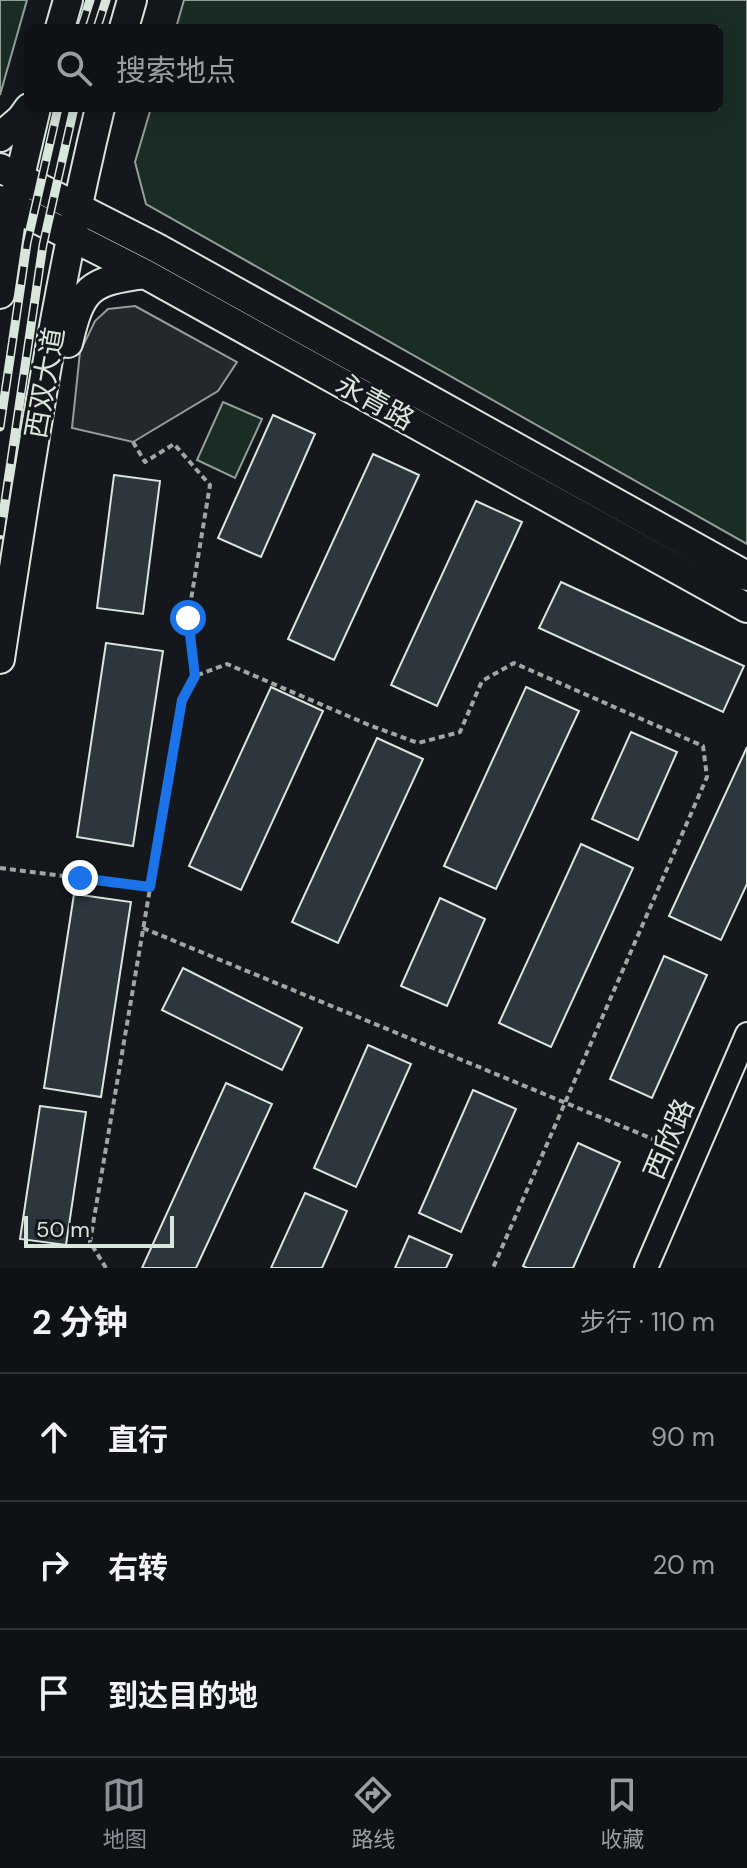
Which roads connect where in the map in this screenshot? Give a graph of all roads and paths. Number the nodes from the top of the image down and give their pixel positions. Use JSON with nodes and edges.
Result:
{"nodes":[{"id":1,"x":68,"y":0,"type":"edge"},
{"id":2,"x":132,"y":0,"type":"edge"},
{"id":3,"x":61,"y":24,"type":"edge"},
{"id":4,"x":125,"y":24,"type":"edge"},
{"id":5,"x":26,"y":112,"type":"edge"},
{"id":6,"x":34,"y":112,"type":"edge"},
{"id":7,"x":99,"y":112,"type":"edge"},
{"id":8,"x":0,"y":137,"type":"edge"},
{"id":9,"x":10,"y":173,"type":"edge"},
{"id":10,"x":7,"y":203,"type":"edge"},
{"id":11,"x":76,"y":206,"type":"junction"},
{"id":12,"x":71,"y":236,"type":"junction"},
{"id":13,"x":145,"y":274,"type":"junction"},
{"id":14,"x":0,"y":294,"type":"edge"},
{"id":15,"x":133,"y":442,"type":"dead end"},
{"id":16,"x":28,"y":473,"type":"junction"},
{"id":17,"x":747,"y":576,"type":"edge"},
{"id":18,"x":747,"y":608,"type":"edge"},
{"id":19,"x":0,"y":659,"type":"edge"},
{"id":20,"x":195,"y":676,"type":"junction"},
{"id":21,"x":0,"y":868,"type":"edge"},
{"id":22,"x":150,"y":887,"type":"junction"},
{"id":23,"x":143,"y":928,"type":"junction"},
{"id":24,"x":747,"y":1034,"type":"edge"},
{"id":25,"x":565,"y":1103,"type":"junction"},
{"id":26,"x":695,"y":1156,"type":"junction"},
{"id":27,"x":106,"y":1268,"type":"edge"},
{"id":28,"x":493,"y":1268,"type":"edge"},
{"id":29,"x":646,"y":1268,"type":"edge"}],
"edges":[{"from":1,"to":3,"type":"main road"},
{"from":2,"to":4,"type":"main road"},
{"from":5,"to":8,"type":"main road"},
{"from":6,"to":9,"type":"main road"},
{"from":7,"to":11,"type":"main road","name":"西双大道"},
{"from":9,"to":10,"type":"main road"},
{"from":9,"to":11,"type":"main road","name":"永青路"},
{"from":10,"to":12,"type":"main road","name":"永青路"},
{"from":10,"to":14,"type":"main road"},
{"from":11,"to":12,"type":"main road","name":"西双大道"},
{"from":11,"to":17,"type":"main road","name":"永青路"},
{"from":12,"to":13,"type":"main road","name":"永青路"},
{"from":12,"to":16,"type":"main road","name":"西双大道"},
{"from":13,"to":16,"type":"main road"},
{"from":13,"to":18,"type":"main road","name":"永青路"},
{"from":15,"to":20,"type":"path"},
{"from":16,"to":19,"type":"main road","name":"西双大道"},
{"from":20,"to":22,"type":"path"},
{"from":20,"to":25,"type":"path"},
{"from":21,"to":22,"type":"path"},
{"from":22,"to":23,"type":"path"},
{"from":23,"to":25,"type":"path"},
{"from":23,"to":27,"type":"path"},
{"from":24,"to":26,"type":"street","name":"西欣路"},
{"from":25,"to":26,"type":"path"},
{"from":25,"to":28,"type":"path"},
{"from":26,"to":29,"type":"street","name":"西欣路"}]}
